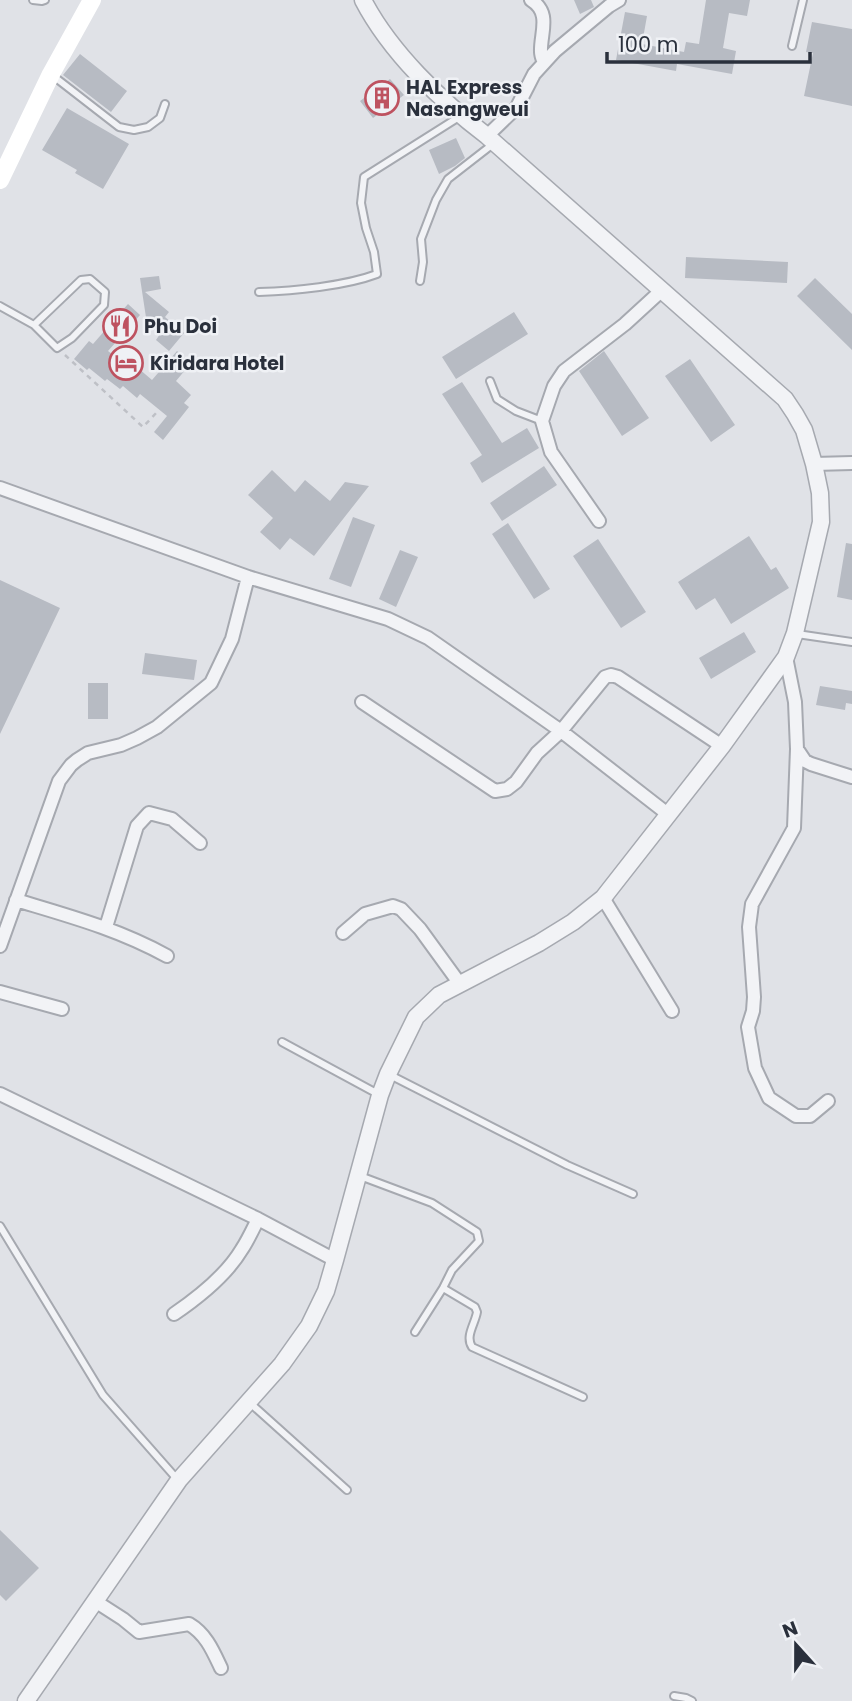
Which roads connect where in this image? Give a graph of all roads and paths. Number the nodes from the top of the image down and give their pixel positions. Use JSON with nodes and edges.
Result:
{"nodes":[{"id":1,"x":33,"y":0,"type":"edge"},
{"id":2,"x":45,"y":0,"type":"edge"},
{"id":3,"x":92,"y":0,"type":"edge"},
{"id":4,"x":363,"y":0,"type":"edge"},
{"id":5,"x":531,"y":0,"type":"edge"},
{"id":6,"x":803,"y":0,"type":"edge"},
{"id":7,"x":612,"y":2,"type":"edge"},
{"id":8,"x":792,"y":47,"type":"dead end"},
{"id":9,"x":544,"y":63,"type":"junction"},
{"id":10,"x":51,"y":74,"type":"junction"},
{"id":11,"x":166,"y":104,"type":"dead end"},
{"id":12,"x":461,"y":116,"type":"junction"},
{"id":13,"x":491,"y":139,"type":"junction"},
{"id":14,"x":0,"y":180,"type":"edge"},
{"id":15,"x":420,"y":281,"type":"dead end"},
{"id":16,"x":259,"y":292,"type":"dead end"},
{"id":17,"x":661,"y":292,"type":"junction"},
{"id":18,"x":0,"y":306,"type":"edge"},
{"id":19,"x":34,"y":325,"type":"junction"},
{"id":20,"x":57,"y":348,"type":"junction"},
{"id":21,"x":490,"y":381,"type":"dead end"},
{"id":22,"x":158,"y":411,"type":"dead end"},
{"id":23,"x":542,"y":421,"type":"junction"},
{"id":24,"x":852,"y":463,"type":"edge"},
{"id":25,"x":814,"y":464,"type":"junction"},
{"id":26,"x":0,"y":488,"type":"edge"},
{"id":27,"x":599,"y":521,"type":"dead end"},
{"id":28,"x":248,"y":577,"type":"junction"},
{"id":29,"x":795,"y":633,"type":"junction"},
{"id":30,"x":852,"y":642,"type":"edge"},
{"id":31,"x":786,"y":657,"type":"junction"},
{"id":32,"x":362,"y":702,"type":"dead end"},
{"id":33,"x":561,"y":731,"type":"junction"},
{"id":34,"x":722,"y":746,"type":"junction"},
{"id":35,"x":797,"y":749,"type":"junction"},
{"id":36,"x":852,"y":777,"type":"edge"},
{"id":37,"x":669,"y":815,"type":"junction"},
{"id":38,"x":200,"y":843,"type":"dead end"},
{"id":39,"x":603,"y":898,"type":"junction"},
{"id":40,"x":16,"y":900,"type":"junction"},
{"id":41,"x":106,"y":927,"type":"junction"},
{"id":42,"x":342,"y":933,"type":"dead end"},
{"id":43,"x":0,"y":946,"type":"edge"},
{"id":44,"x":167,"y":956,"type":"dead end"},
{"id":45,"x":460,"y":984,"type":"junction"},
{"id":46,"x":0,"y":992,"type":"edge"},
{"id":47,"x":62,"y":1010,"type":"dead end"},
{"id":48,"x":672,"y":1011,"type":"dead end"},
{"id":49,"x":282,"y":1042,"type":"dead end"},
{"id":50,"x":388,"y":1074,"type":"junction"},
{"id":51,"x":0,"y":1094,"type":"edge"},
{"id":52,"x":380,"y":1095,"type":"junction"},
{"id":53,"x":828,"y":1101,"type":"dead end"},
{"id":54,"x":358,"y":1175,"type":"junction"},
{"id":55,"x":633,"y":1194,"type":"dead end"},
{"id":56,"x":258,"y":1219,"type":"junction"},
{"id":57,"x":0,"y":1226,"type":"edge"},
{"id":58,"x":335,"y":1260,"type":"junction"},
{"id":59,"x":443,"y":1288,"type":"junction"},
{"id":60,"x":174,"y":1314,"type":"dead end"},
{"id":61,"x":415,"y":1332,"type":"dead end"},
{"id":62,"x":583,"y":1397,"type":"dead end"},
{"id":63,"x":248,"y":1402,"type":"junction"},
{"id":64,"x":179,"y":1480,"type":"junction"},
{"id":65,"x":346,"y":1490,"type":"dead end"},
{"id":66,"x":95,"y":1601,"type":"junction"},
{"id":67,"x":221,"y":1668,"type":"dead end"},
{"id":68,"x":674,"y":1696,"type":"dead end"},
{"id":69,"x":29,"y":1700,"type":"edge"},
{"id":70,"x":692,"y":1701,"type":"edge"}],
"edges":[{"from":1,"to":2,"type":"lane"},
{"from":3,"to":10,"type":"main road"},
{"from":4,"to":12,"type":"street"},
{"from":5,"to":9,"type":"street"},
{"from":6,"to":8,"type":"lane"},
{"from":7,"to":9,"type":"street"},
{"from":9,"to":13,"type":"street"},
{"from":10,"to":11,"type":"lane"},
{"from":10,"to":14,"type":"main road"},
{"from":12,"to":13,"type":"street"},
{"from":12,"to":16,"type":"lane"},
{"from":13,"to":15,"type":"lane"},
{"from":13,"to":17,"type":"street"},
{"from":17,"to":23,"type":"street"},
{"from":17,"to":25,"type":"street"},
{"from":18,"to":19,"type":"lane"},
{"from":19,"to":20,"type":"lane"},
{"from":19,"to":20,"type":"lane"},
{"from":20,"to":22,"type":"path"},
{"from":21,"to":23,"type":"lane"},
{"from":23,"to":27,"type":"street"},
{"from":24,"to":25,"type":"street"},
{"from":25,"to":29,"type":"street"},
{"from":26,"to":28,"type":"street"},
{"from":28,"to":33,"type":"street"},
{"from":28,"to":40,"type":"street"},
{"from":29,"to":30,"type":"lane"},
{"from":29,"to":31,"type":"street"},
{"from":31,"to":34,"type":"street"},
{"from":31,"to":35,"type":"street"},
{"from":32,"to":33,"type":"street"},
{"from":33,"to":34,"type":"street"},
{"from":33,"to":37,"type":"street"},
{"from":34,"to":37,"type":"street"},
{"from":35,"to":36,"type":"street"},
{"from":35,"to":53,"type":"street"},
{"from":37,"to":39,"type":"street"},
{"from":38,"to":41,"type":"street"},
{"from":39,"to":45,"type":"street"},
{"from":39,"to":48,"type":"street"},
{"from":40,"to":41,"type":"street"},
{"from":40,"to":43,"type":"street"},
{"from":41,"to":44,"type":"street"},
{"from":42,"to":45,"type":"street"},
{"from":45,"to":50,"type":"street"},
{"from":46,"to":47,"type":"street"},
{"from":49,"to":52,"type":"lane"},
{"from":50,"to":52,"type":"street"},
{"from":50,"to":55,"type":"lane"},
{"from":51,"to":56,"type":"street"},
{"from":52,"to":54,"type":"street"},
{"from":54,"to":58,"type":"street"},
{"from":54,"to":59,"type":"lane"},
{"from":56,"to":58,"type":"street"},
{"from":56,"to":60,"type":"street"},
{"from":57,"to":64,"type":"lane"},
{"from":58,"to":63,"type":"street"},
{"from":59,"to":61,"type":"lane"},
{"from":59,"to":62,"type":"lane"},
{"from":63,"to":64,"type":"street"},
{"from":63,"to":65,"type":"lane"},
{"from":64,"to":66,"type":"street"},
{"from":66,"to":67,"type":"street"},
{"from":66,"to":69,"type":"street"},
{"from":68,"to":70,"type":"lane"}]}
